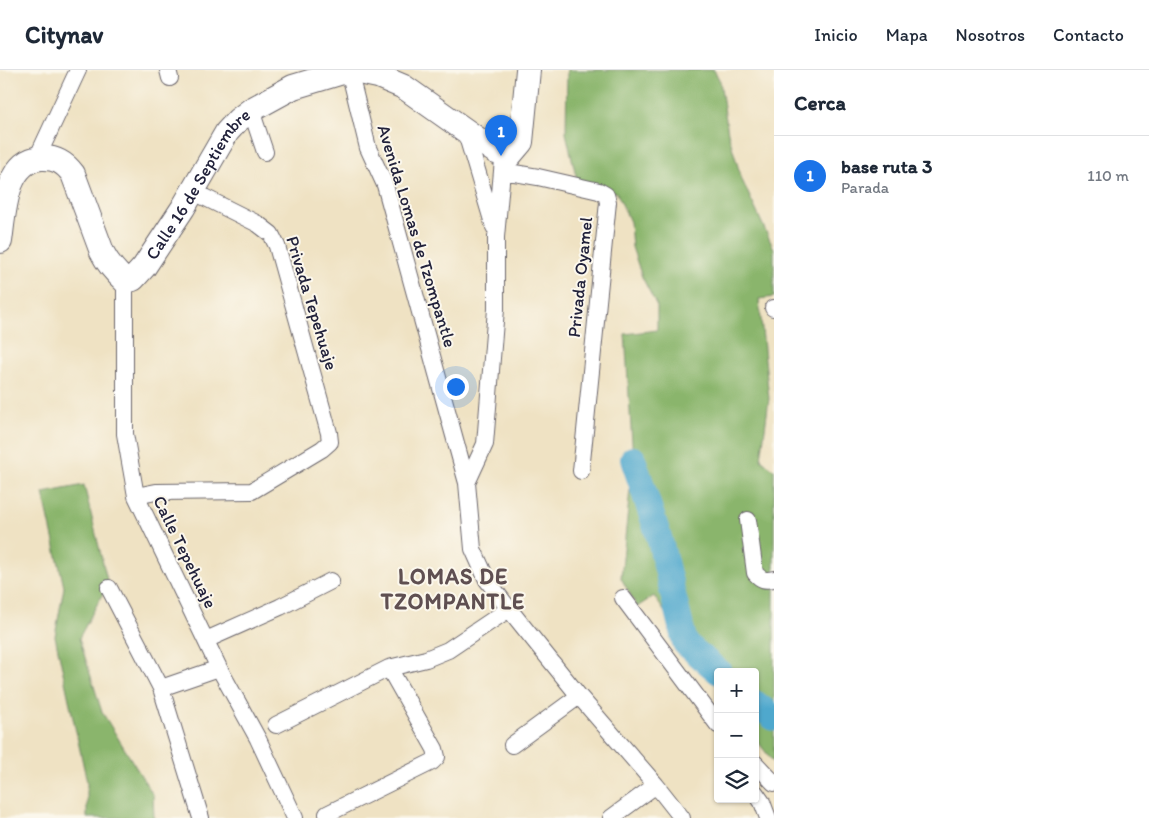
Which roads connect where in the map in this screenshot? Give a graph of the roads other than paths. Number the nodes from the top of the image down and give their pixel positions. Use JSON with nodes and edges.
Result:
{"nodes":[{"id":1,"x":78,"y":70,"type":"edge"},
{"id":2,"x":349,"y":70,"type":"edge"},
{"id":3,"x":528,"y":70,"type":"edge"},
{"id":4,"x":251,"y":110,"type":"junction"},
{"id":5,"x":465,"y":130,"type":"junction"},
{"id":6,"x":265,"y":152,"type":"dead end"},
{"id":7,"x":37,"y":158,"type":"junction"},
{"id":8,"x":505,"y":160,"type":"junction"},
{"id":9,"x":192,"y":191,"type":"junction"},
{"id":10,"x":496,"y":237,"type":"junction"},
{"id":11,"x":0,"y":241,"type":"edge"},
{"id":12,"x":125,"y":281,"type":"junction"},
{"id":13,"x":582,"y":471,"type":"dead end"},
{"id":14,"x":468,"y":483,"type":"junction"},
{"id":15,"x":136,"y":496,"type":"junction"},
{"id":16,"x":748,"y":520,"type":"dead end"},
{"id":17,"x":774,"y":579,"type":"edge"},
{"id":18,"x":331,"y":581,"type":"dead end"},
{"id":19,"x":110,"y":588,"type":"dead end"},
{"id":20,"x":624,"y":598,"type":"dead end"},
{"id":21,"x":508,"y":609,"type":"junction"},
{"id":22,"x":206,"y":640,"type":"junction"},
{"id":23,"x":218,"y":668,"type":"junction"},
{"id":24,"x":389,"y":668,"type":"junction"},
{"id":25,"x":160,"y":688,"type":"junction"},
{"id":26,"x":580,"y":696,"type":"junction"},
{"id":27,"x":714,"y":720,"type":"edge"},
{"id":28,"x":276,"y":725,"type":"dead end"},
{"id":29,"x":512,"y":745,"type":"dead end"},
{"id":30,"x":759,"y":767,"type":"edge"},
{"id":31,"x":774,"y":783,"type":"edge"},
{"id":32,"x":656,"y":785,"type":"junction"},
{"id":33,"x":759,"y":798,"type":"edge"},
{"id":34,"x":327,"y":814,"type":"dead end"},
{"id":35,"x":201,"y":818,"type":"edge"},
{"id":36,"x":295,"y":818,"type":"edge"},
{"id":37,"x":611,"y":818,"type":"edge"},
{"id":38,"x":682,"y":818,"type":"edge"},
{"id":39,"x":768,"y":818,"type":"edge"}],
"edges":[{"from":1,"to":7,"type":"street"},
{"from":2,"to":4,"type":"street","name":"Calle 16 de Septiembre"},
{"from":2,"to":5,"type":"street","name":"Calle 16 de Septiembre"},
{"from":2,"to":14,"type":"street","name":"Avenida Lomas de Tzompantle"},
{"from":3,"to":8,"type":"street"},
{"from":4,"to":6,"type":"street"},
{"from":4,"to":9,"type":"street","name":"Calle 16 de Septiembre"},
{"from":5,"to":8,"type":"street","name":"Calle 16 de Septiembre"},
{"from":5,"to":10,"type":"street"},
{"from":7,"to":11,"type":"street"},
{"from":7,"to":12,"type":"street"},
{"from":8,"to":10,"type":"street"},
{"from":8,"to":13,"type":"street","name":"Privada Oyamel"},
{"from":9,"to":12,"type":"street","name":"Calle 16 de Septiembre"},
{"from":9,"to":15,"type":"street","name":"Privada Tepehuaje"},
{"from":10,"to":14,"type":"street"},
{"from":12,"to":15,"type":"street","name":"Calle Tepehuaje"},
{"from":14,"to":21,"type":"street","name":"Avenida Lomas de Tzompantle"},
{"from":15,"to":22,"type":"street","name":"Calle Tepehuaje"},
{"from":16,"to":17,"type":"street"},
{"from":18,"to":22,"type":"street"},
{"from":19,"to":25,"type":"street"},
{"from":20,"to":27,"type":"street"},
{"from":21,"to":24,"type":"street"},
{"from":21,"to":26,"type":"street","name":"Avenida Lomas de Tzompantle"},
{"from":22,"to":23,"type":"street","name":"Calle Tepehuaje"},
{"from":23,"to":25,"type":"street"},
{"from":23,"to":36,"type":"street","name":"Calle Tepehuaje"},
{"from":24,"to":28,"type":"street"},
{"from":24,"to":34,"type":"street"},
{"from":25,"to":35,"type":"street"},
{"from":26,"to":29,"type":"street"},
{"from":26,"to":32,"type":"street","name":"Avenida Lomas de Tzompantle"},
{"from":30,"to":31,"type":"street"},
{"from":32,"to":37,"type":"street"},
{"from":32,"to":38,"type":"street","name":"Avenida Lomas de Tzompantle"},
{"from":33,"to":39,"type":"street"}]}
